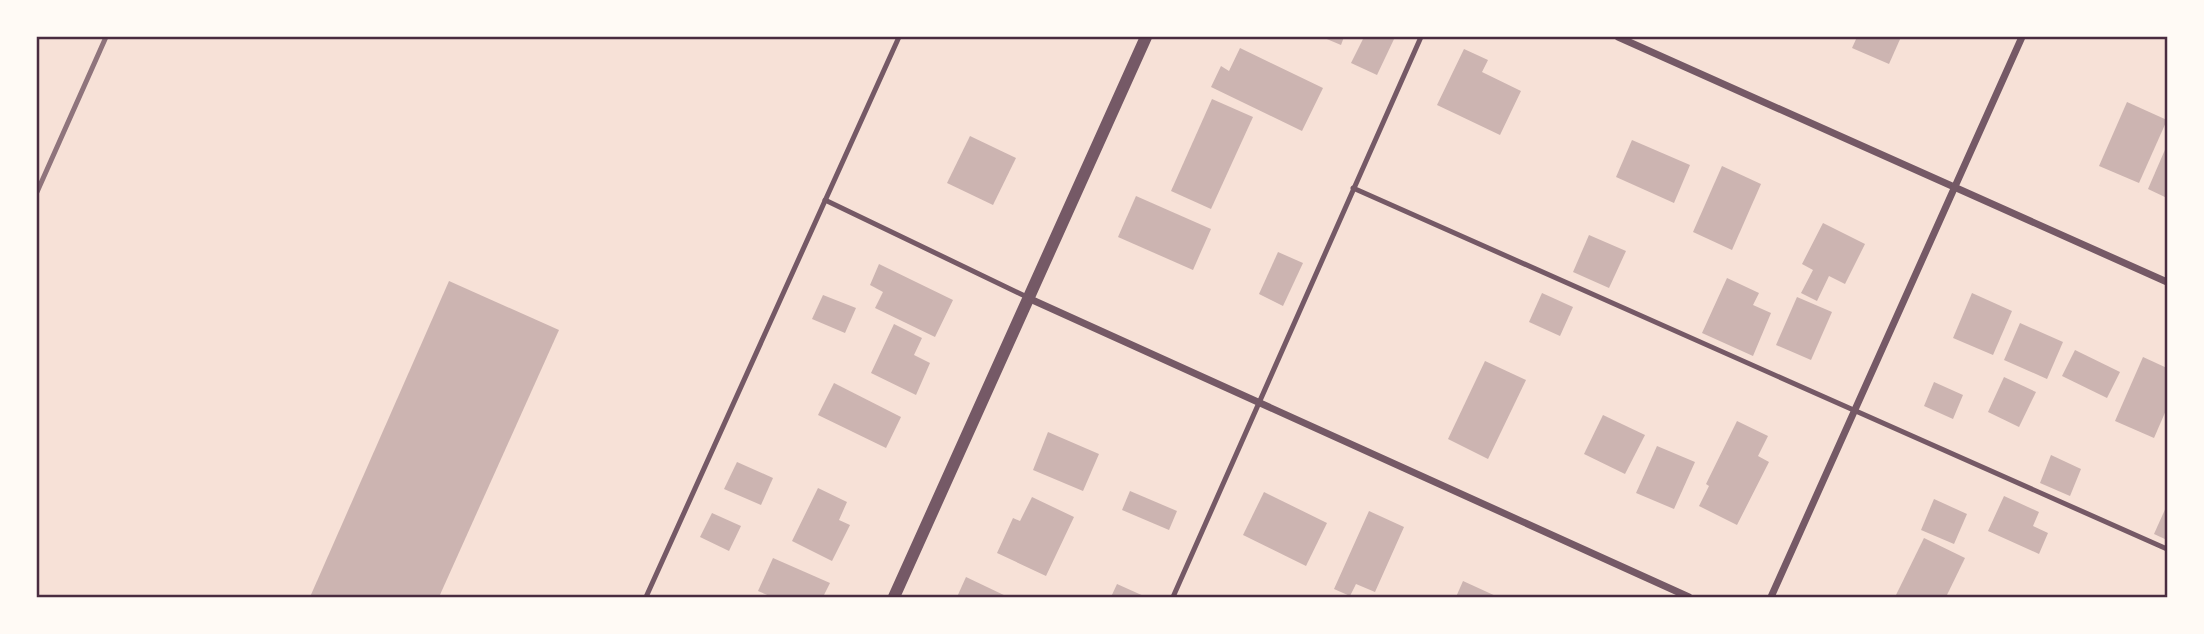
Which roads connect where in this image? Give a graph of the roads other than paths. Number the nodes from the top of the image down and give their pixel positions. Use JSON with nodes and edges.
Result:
{"nodes":[{"id":1,"x":899,"y":37,"type":"edge"},
{"id":2,"x":1146,"y":37,"type":"edge"},
{"id":3,"x":1421,"y":37,"type":"edge"},
{"id":4,"x":1618,"y":37,"type":"edge"},
{"id":5,"x":2022,"y":37,"type":"edge"},
{"id":6,"x":1353,"y":188,"type":"junction"},
{"id":7,"x":1952,"y":188,"type":"junction"},
{"id":8,"x":825,"y":200,"type":"junction"},
{"id":9,"x":2167,"y":282,"type":"edge"},
{"id":10,"x":1028,"y":298,"type":"junction"},
{"id":11,"x":1259,"y":405,"type":"junction"},
{"id":12,"x":1854,"y":409,"type":"junction"},
{"id":13,"x":2167,"y":549,"type":"edge"},
{"id":14,"x":646,"y":597,"type":"edge"},
{"id":15,"x":894,"y":597,"type":"edge"},
{"id":16,"x":1173,"y":597,"type":"edge"},
{"id":17,"x":1689,"y":597,"type":"edge"},
{"id":18,"x":1771,"y":597,"type":"edge"}],
"edges":[{"from":1,"to":8,"type":"lane"},
{"from":2,"to":10,"type":"street"},
{"from":3,"to":6,"type":"lane"},
{"from":4,"to":7,"type":"street"},
{"from":5,"to":7,"type":"street"},
{"from":6,"to":11,"type":"lane"},
{"from":6,"to":12,"type":"lane"},
{"from":7,"to":9,"type":"street"},
{"from":7,"to":12,"type":"street"},
{"from":8,"to":10,"type":"lane"},
{"from":8,"to":14,"type":"lane"},
{"from":10,"to":11,"type":"street"},
{"from":10,"to":15,"type":"street"},
{"from":11,"to":16,"type":"lane"},
{"from":11,"to":17,"type":"street"},
{"from":12,"to":13,"type":"lane"},
{"from":12,"to":18,"type":"street"}]}
